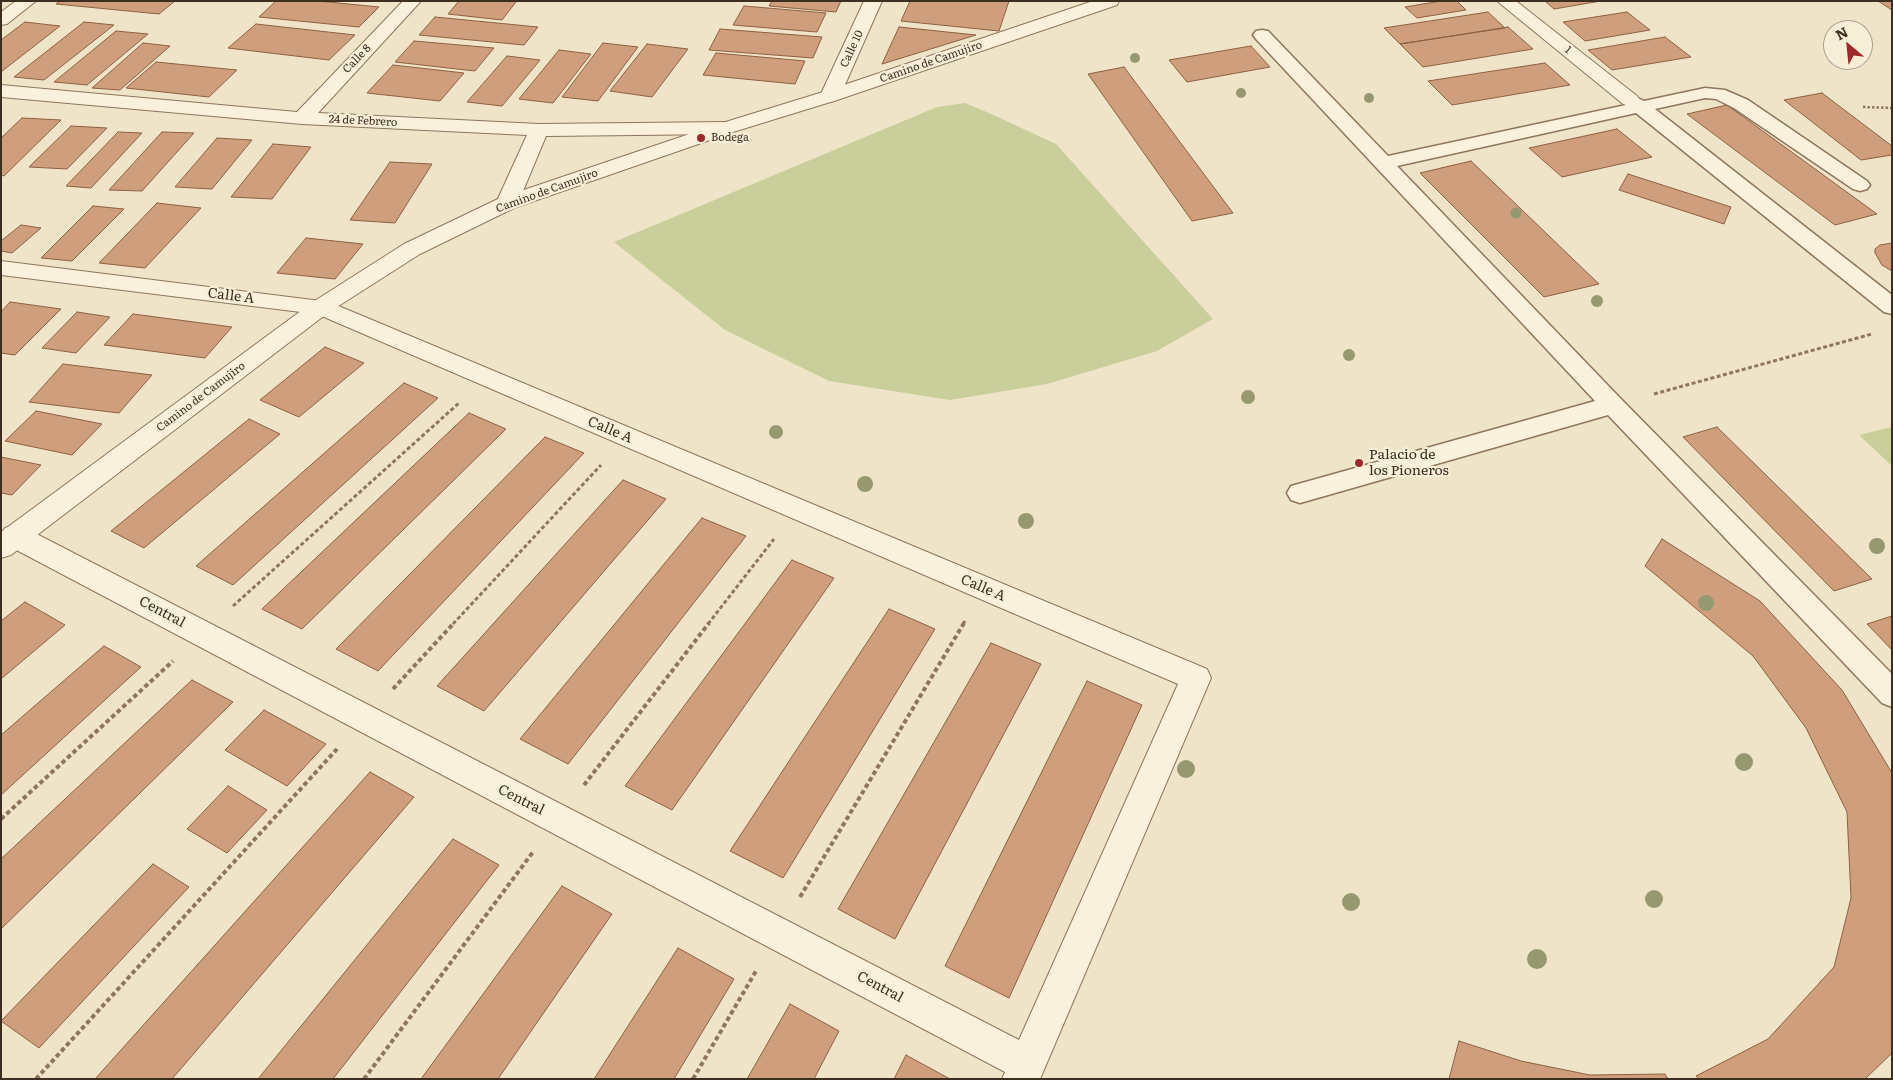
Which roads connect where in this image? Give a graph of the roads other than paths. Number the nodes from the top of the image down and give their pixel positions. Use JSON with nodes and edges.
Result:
{"nodes":[{"id":1,"x":28,"y":1,"type":"edge"},
{"id":2,"x":413,"y":1,"type":"edge"},
{"id":3,"x":873,"y":1,"type":"edge"},
{"id":4,"x":1111,"y":1,"type":"edge"},
{"id":5,"x":1505,"y":1,"type":"edge"},
{"id":6,"x":1,"y":20,"type":"edge"},
{"id":7,"x":1262,"y":35,"type":"dead end"},
{"id":8,"x":1,"y":91,"type":"edge"},
{"id":9,"x":830,"y":96,"type":"junction"},
{"id":10,"x":1635,"y":104,"type":"junction"},
{"id":11,"x":302,"y":118,"type":"junction"},
{"id":12,"x":726,"y":128,"type":"junction"},
{"id":13,"x":539,"y":130,"type":"junction"},
{"id":14,"x":1383,"y":162,"type":"junction"},
{"id":15,"x":1860,"y":185,"type":"dead end"},
{"id":16,"x":507,"y":203,"type":"junction"},
{"id":17,"x":1,"y":268,"type":"edge"},
{"id":18,"x":321,"y":307,"type":"junction"},
{"id":19,"x":1892,"y":307,"type":"edge"},
{"id":20,"x":1613,"y":405,"type":"junction"},
{"id":21,"x":1300,"y":493,"type":"dead end"},
{"id":22,"x":8,"y":542,"type":"edge"},
{"id":23,"x":1892,"y":694,"type":"edge"},
{"id":24,"x":1024,"y":1071,"type":"edge"}],
"edges":[{"from":1,"to":6,"type":"street"},
{"from":2,"to":11,"type":"street","name":"Calle 8"},
{"from":3,"to":9,"type":"street","name":"Calle 10"},
{"from":4,"to":9,"type":"street","name":"Camino de Camujiro"},
{"from":5,"to":10,"type":"street","name":"1"},
{"from":7,"to":14,"type":"lane"},
{"from":8,"to":11,"type":"street","name":"24 de Febrero"},
{"from":9,"to":12,"type":"street","name":"Camino de Camujiro"},
{"from":10,"to":14,"type":"lane"},
{"from":10,"to":15,"type":"lane"},
{"from":10,"to":19,"type":"lane"},
{"from":11,"to":13,"type":"street","name":"24 de Febrero"},
{"from":12,"to":13,"type":"street","name":"24 de Febrero"},
{"from":12,"to":16,"type":"street","name":"Camino de Camujiro"},
{"from":13,"to":16,"type":"street"},
{"from":14,"to":20,"type":"lane"},
{"from":16,"to":18,"type":"street","name":"Camino de Camujiro"},
{"from":17,"to":18,"type":"street","name":"Calle A"},
{"from":18,"to":22,"type":"street","name":"Camino de Camujiro"},
{"from":18,"to":24,"type":"street","name":"Calle A"},
{"from":20,"to":21,"type":"lane"},
{"from":20,"to":23,"type":"lane"},
{"from":22,"to":24,"type":"street","name":"Central"}]}
